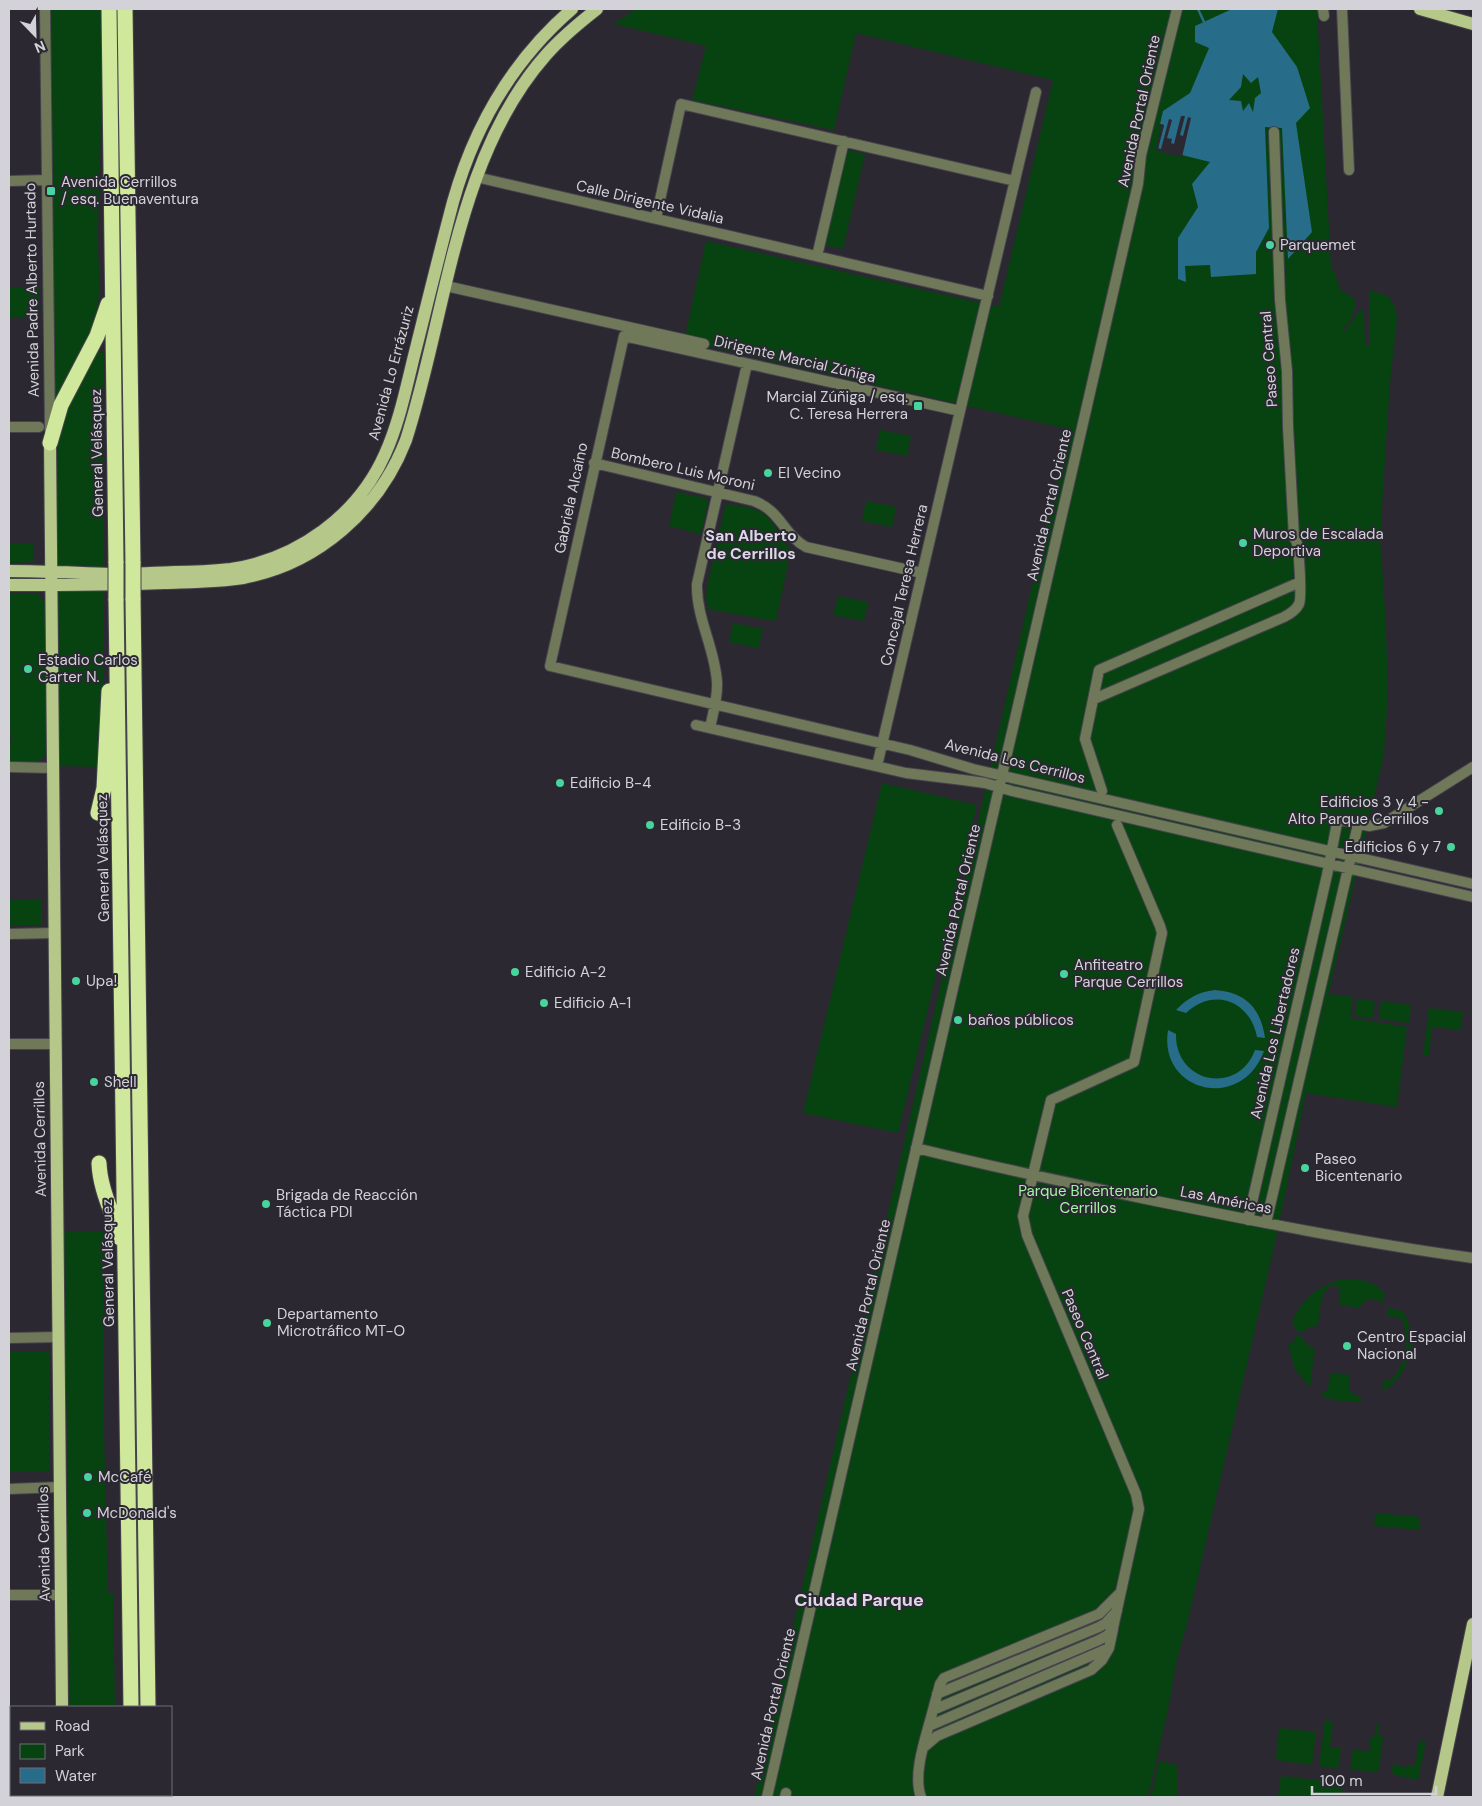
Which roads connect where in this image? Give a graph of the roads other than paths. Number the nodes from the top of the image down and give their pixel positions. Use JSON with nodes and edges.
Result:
{"nodes":[{"id":1,"x":46,"y":9,"type":"edge"},
{"id":2,"x":109,"y":9,"type":"edge"},
{"id":3,"x":125,"y":9,"type":"edge"},
{"id":4,"x":572,"y":9,"type":"edge"},
{"id":5,"x":597,"y":9,"type":"edge"},
{"id":6,"x":1177,"y":9,"type":"edge"},
{"id":7,"x":1342,"y":9,"type":"edge"},
{"id":8,"x":1420,"y":9,"type":"edge"},
{"id":9,"x":1473,"y":24,"type":"edge"},
{"id":10,"x":1036,"y":92,"type":"dead end"},
{"id":11,"x":1274,"y":132,"type":"dead end"},
{"id":12,"x":844,"y":141,"type":"junction"},
{"id":13,"x":1349,"y":170,"type":"dead end"},
{"id":14,"x":476,"y":177,"type":"junction"},
{"id":15,"x":47,"y":180,"type":"junction"},
{"id":16,"x":9,"y":181,"type":"edge"},
{"id":17,"x":1015,"y":181,"type":"junction"},
{"id":18,"x":656,"y":218,"type":"junction"},
{"id":19,"x":817,"y":256,"type":"junction"},
{"id":20,"x":112,"y":280,"type":"junction"},
{"id":21,"x":446,"y":286,"type":"junction"},
{"id":22,"x":988,"y":296,"type":"junction"},
{"id":23,"x":624,"y":336,"type":"joint"},
{"id":24,"x":704,"y":344,"type":"dead end"},
{"id":25,"x":748,"y":364,"type":"junction"},
{"id":26,"x":960,"y":411,"type":"junction"},
{"id":27,"x":9,"y":427,"type":"edge"},
{"id":28,"x":39,"y":427,"type":"dead end"},
{"id":29,"x":50,"y":443,"type":"junction"},
{"id":30,"x":594,"y":463,"type":"junction"},
{"id":31,"x":719,"y":492,"type":"junction"},
{"id":32,"x":9,"y":571,"type":"edge"},
{"id":33,"x":52,"y":571,"type":"junction"},
{"id":34,"x":922,"y":573,"type":"junction"},
{"id":35,"x":1300,"y":582,"type":"junction"},
{"id":36,"x":9,"y":585,"type":"edge"},
{"id":37,"x":52,"y":585,"type":"junction"},
{"id":38,"x":117,"y":633,"type":"junction"},
{"id":39,"x":550,"y":666,"type":"joint"},
{"id":40,"x":1094,"y":699,"type":"junction"},
{"id":41,"x":715,"y":705,"type":"junction"},
{"id":42,"x":696,"y":725,"type":"dead end"},
{"id":43,"x":710,"y":728,"type":"junction"},
{"id":44,"x":883,"y":744,"type":"junction"},
{"id":45,"x":878,"y":766,"type":"junction"},
{"id":46,"x":9,"y":767,"type":"edge"},
{"id":47,"x":1473,"y":767,"type":"edge"},
{"id":48,"x":52,"y":768,"type":"junction"},
{"id":49,"x":1002,"y":776,"type":"junction"},
{"id":50,"x":1000,"y":787,"type":"junction"},
{"id":51,"x":1102,"y":791,"type":"dead end"},
{"id":52,"x":98,"y":813,"type":"dead end"},
{"id":53,"x":1358,"y":824,"type":"junction"},
{"id":54,"x":1117,"y":825,"type":"dead end"},
{"id":55,"x":1331,"y":852,"type":"junction"},
{"id":56,"x":1351,"y":856,"type":"junction"},
{"id":57,"x":1328,"y":864,"type":"junction"},
{"id":58,"x":1348,"y":869,"type":"junction"},
{"id":59,"x":1473,"y":884,"type":"edge"},
{"id":60,"x":1473,"y":897,"type":"edge"},
{"id":61,"x":54,"y":933,"type":"junction"},
{"id":62,"x":9,"y":934,"type":"edge"},
{"id":63,"x":9,"y":1044,"type":"edge"},
{"id":64,"x":55,"y":1044,"type":"junction"},
{"id":65,"x":916,"y":1148,"type":"junction"},
{"id":66,"x":100,"y":1163,"type":"dead end"},
{"id":67,"x":1032,"y":1174,"type":"junction"},
{"id":68,"x":1248,"y":1220,"type":"junction"},
{"id":69,"x":1266,"y":1223,"type":"junction"},
{"id":70,"x":125,"y":1258,"type":"junction"},
{"id":71,"x":1473,"y":1258,"type":"edge"},
{"id":72,"x":58,"y":1337,"type":"junction"},
{"id":73,"x":9,"y":1338,"type":"edge"},
{"id":74,"x":59,"y":1487,"type":"junction"},
{"id":75,"x":9,"y":1489,"type":"edge"},
{"id":76,"x":1121,"y":1592,"type":"junction"},
{"id":77,"x":9,"y":1594,"type":"edge"},
{"id":78,"x":61,"y":1594,"type":"junction"},
{"id":79,"x":1117,"y":1610,"type":"junction"},
{"id":80,"x":1473,"y":1624,"type":"edge"},
{"id":81,"x":1114,"y":1628,"type":"junction"},
{"id":82,"x":1109,"y":1648,"type":"junction"},
{"id":83,"x":937,"y":1694,"type":"junction"},
{"id":84,"x":62,"y":1706,"type":"edge"},
{"id":85,"x":131,"y":1706,"type":"edge"},
{"id":86,"x":148,"y":1706,"type":"edge"},
{"id":87,"x":933,"y":1710,"type":"junction"},
{"id":88,"x":929,"y":1726,"type":"junction"},
{"id":89,"x":923,"y":1748,"type":"junction"},
{"id":90,"x":767,"y":1797,"type":"edge"},
{"id":91,"x":921,"y":1797,"type":"edge"},
{"id":92,"x":1437,"y":1797,"type":"edge"}],
"edges":[{"from":1,"to":15,"type":"street","name":"Avenida Padre Alberto Hurtado"},
{"from":2,"to":20,"type":"highway","name":"General Velásquez"},
{"from":3,"to":86,"type":"highway","bridge":true},
{"from":4,"to":33,"type":"main road","name":"Avenida Lo Errázuriz"},
{"from":5,"to":14,"type":"main road","name":"Avenida Lo Errázuriz"},
{"from":6,"to":49,"type":"street","name":"Avenida Portal Oriente"},
{"from":7,"to":13,"type":"street"},
{"from":8,"to":9,"type":"main road"},
{"from":10,"to":17,"type":"street","name":"Concejal Teresa Herrera"},
{"from":11,"to":35,"type":"street","name":"Paseo Central"},
{"from":12,"to":17,"type":"street"},
{"from":12,"to":18,"type":"street"},
{"from":12,"to":19,"type":"street"},
{"from":14,"to":18,"type":"street","name":"Calle Dirigente Vidalia"},
{"from":14,"to":21,"type":"main road","name":"Avenida Lo Errázuriz"},
{"from":15,"to":16,"type":"street"},
{"from":15,"to":29,"type":"street","name":"Avenida Padre Alberto Hurtado"},
{"from":17,"to":22,"type":"street","name":"Concejal Teresa Herrera"},
{"from":18,"to":19,"type":"street","name":"Calle Dirigente Vidalia"},
{"from":19,"to":22,"type":"street","name":"Calle Dirigente Vidalia"},
{"from":20,"to":29,"type":"highway"},
{"from":20,"to":38,"type":"highway","name":"General Velásquez","bridge":true},
{"from":21,"to":24,"type":"street"},
{"from":21,"to":37,"type":"main road","name":"Avenida Lo Errázuriz"},
{"from":22,"to":26,"type":"street","name":"Concejal Teresa Herrera"},
{"from":23,"to":25,"type":"street","name":"Dirigente Marcial Zúñiga"},
{"from":23,"to":30,"type":"street","name":"Gabriela Alcaíno"},
{"from":25,"to":26,"type":"street","name":"Dirigente Marcial Zúñiga"},
{"from":25,"to":31,"type":"street"},
{"from":26,"to":34,"type":"street","name":"Concejal Teresa Herrera"},
{"from":27,"to":28,"type":"street"},
{"from":29,"to":33,"type":"main road","name":"Avenida Padre Alberto Hurtado"},
{"from":30,"to":31,"type":"street","name":"Bombero Luis Moroni"},
{"from":30,"to":39,"type":"street","name":"Gabriela Alcaíno"},
{"from":31,"to":34,"type":"street","name":"Bombero Luis Moroni"},
{"from":31,"to":41,"type":"street"},
{"from":32,"to":33,"type":"main road","name":"Avenida Lo Errázuriz"},
{"from":33,"to":37,"type":"main road","name":"Avenida Cerrillos"},
{"from":34,"to":44,"type":"street","name":"Concejal Teresa Herrera"},
{"from":35,"to":40,"type":"street"},
{"from":35,"to":40,"type":"street","name":"Paseo Central"},
{"from":36,"to":37,"type":"main road","name":"Avenida Lo Errázuriz"},
{"from":37,"to":48,"type":"main road","name":"Avenida Cerrillos"},
{"from":38,"to":52,"type":"highway"},
{"from":38,"to":70,"type":"highway","name":"General Velásquez"},
{"from":39,"to":41,"type":"street","name":"Avenida Los Cerrillos"},
{"from":40,"to":51,"type":"street"},
{"from":41,"to":43,"type":"street"},
{"from":41,"to":44,"type":"street","name":"Avenida Los Cerrillos"},
{"from":42,"to":43,"type":"street","name":"Avenida Los Cerrillos"},
{"from":43,"to":45,"type":"street","name":"Avenida Los Cerrillos"},
{"from":44,"to":45,"type":"street","name":"Concejal Teresa Herrera"},
{"from":44,"to":49,"type":"street","name":"Avenida Los Cerrillos"},
{"from":45,"to":50,"type":"street","name":"Avenida Los Cerrillos"},
{"from":46,"to":48,"type":"street"},
{"from":47,"to":53,"type":"street"},
{"from":48,"to":61,"type":"main road","name":"Avenida Cerrillos"},
{"from":49,"to":50,"type":"street","name":"Avenida Portal Oriente"},
{"from":49,"to":55,"type":"street","name":"Avenida Los Cerrillos"},
{"from":50,"to":57,"type":"street","name":"Avenida Los Cerrillos"},
{"from":50,"to":65,"type":"street","name":"Avenida Portal Oriente"},
{"from":53,"to":55,"type":"street","name":"Avenida Los Libertadores"},
{"from":53,"to":56,"type":"street"},
{"from":54,"to":67,"type":"street","name":"Paseo Central"},
{"from":55,"to":56,"type":"street","name":"Avenida Los Cerrillos"},
{"from":55,"to":57,"type":"street","name":"Avenida Los Libertadores"},
{"from":56,"to":58,"type":"street"},
{"from":56,"to":59,"type":"street","name":"Avenida Los Cerrillos"},
{"from":57,"to":58,"type":"street","name":"Avenida Los Cerrillos"},
{"from":57,"to":68,"type":"street","name":"Avenida Los Libertadores"},
{"from":58,"to":60,"type":"street","name":"Avenida Los Cerrillos"},
{"from":58,"to":69,"type":"street"},
{"from":61,"to":62,"type":"street"},
{"from":61,"to":64,"type":"main road","name":"Avenida Cerrillos"},
{"from":63,"to":64,"type":"street"},
{"from":64,"to":72,"type":"main road","name":"Avenida Cerrillos"},
{"from":65,"to":67,"type":"street","name":"Las Américas"},
{"from":65,"to":90,"type":"street","name":"Avenida Portal Oriente"},
{"from":66,"to":70,"type":"highway"},
{"from":67,"to":68,"type":"street","name":"Las Américas"},
{"from":67,"to":76,"type":"street","name":"Paseo Central"},
{"from":68,"to":69,"type":"street","name":"Las Américas"},
{"from":69,"to":71,"type":"street","name":"Las Américas"},
{"from":70,"to":85,"type":"highway","name":"General Velásquez"},
{"from":72,"to":73,"type":"street"},
{"from":72,"to":74,"type":"main road","name":"Avenida Cerrillos"},
{"from":74,"to":75,"type":"street"},
{"from":74,"to":78,"type":"main road","name":"Avenida Cerrillos"},
{"from":76,"to":79,"type":"street","name":"Paseo Central"},
{"from":76,"to":83,"type":"street"},
{"from":77,"to":78,"type":"street"},
{"from":78,"to":84,"type":"main road","name":"Avenida Cerrillos"},
{"from":79,"to":81,"type":"street","name":"Paseo Central"},
{"from":79,"to":83,"type":"street"},
{"from":80,"to":92,"type":"main road"},
{"from":81,"to":82,"type":"street","name":"Paseo Central"},
{"from":81,"to":87,"type":"street"},
{"from":82,"to":88,"type":"street"},
{"from":82,"to":89,"type":"street"},
{"from":83,"to":87,"type":"street"},
{"from":87,"to":88,"type":"street"},
{"from":88,"to":89,"type":"street"},
{"from":89,"to":91,"type":"street"}]}
